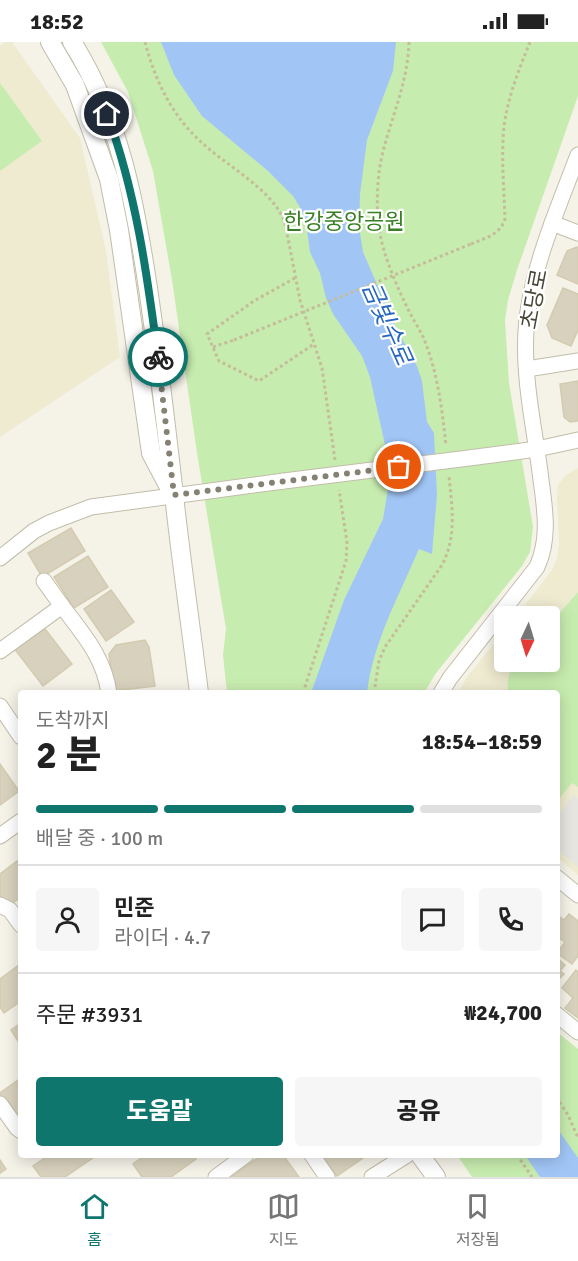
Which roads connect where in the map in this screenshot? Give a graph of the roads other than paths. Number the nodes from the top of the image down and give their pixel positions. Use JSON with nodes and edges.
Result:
{"nodes":[{"id":1,"x":50,"y":42,"type":"edge"},
{"id":2,"x":72,"y":42,"type":"edge"},
{"id":3,"x":578,"y":155,"type":"edge"},
{"id":4,"x":552,"y":223,"type":"junction"},
{"id":5,"x":578,"y":233,"type":"edge"},
{"id":6,"x":578,"y":361,"type":"edge"},
{"id":7,"x":527,"y":369,"type":"junction"},
{"id":8,"x":578,"y":440,"type":"edge"},
{"id":9,"x":537,"y":448,"type":"junction"},
{"id":10,"x":174,"y":495,"type":"junction"},
{"id":11,"x":0,"y":558,"type":"edge"},
{"id":12,"x":44,"y":581,"type":"dead end"},
{"id":13,"x":62,"y":606,"type":"junction"},
{"id":14,"x":0,"y":651,"type":"edge"},
{"id":15,"x":108,"y":690,"type":"edge"},
{"id":16,"x":199,"y":690,"type":"edge"},
{"id":17,"x":443,"y":690,"type":"edge"},
{"id":18,"x":0,"y":706,"type":"edge"},
{"id":19,"x":18,"y":732,"type":"edge"},
{"id":20,"x":18,"y":823,"type":"edge"},
{"id":21,"x":0,"y":836,"type":"edge"},
{"id":22,"x":560,"y":884,"type":"edge"},
{"id":23,"x":578,"y":895,"type":"edge"},
{"id":24,"x":0,"y":905,"type":"edge"},
{"id":25,"x":18,"y":921,"type":"edge"},
{"id":26,"x":560,"y":1017,"type":"edge"},
{"id":27,"x":578,"y":1032,"type":"edge"},
{"id":28,"x":0,"y":1104,"type":"edge"},
{"id":29,"x":18,"y":1129,"type":"edge"},
{"id":30,"x":242,"y":1158,"type":"edge"},
{"id":31,"x":314,"y":1158,"type":"edge"},
{"id":32,"x":402,"y":1158,"type":"edge"},
{"id":33,"x":422,"y":1158,"type":"edge"},
{"id":34,"x":216,"y":1177,"type":"edge"},
{"id":35,"x":327,"y":1177,"type":"edge"},
{"id":36,"x":372,"y":1177,"type":"edge"},
{"id":37,"x":436,"y":1177,"type":"edge"}],
"edges":[{"from":1,"to":10,"type":"street"},
{"from":2,"to":10,"type":"street"},
{"from":3,"to":4,"type":"street","name":"초당로"},
{"from":4,"to":5,"type":"street"},
{"from":4,"to":7,"type":"street","name":"초당로"},
{"from":6,"to":7,"type":"street"},
{"from":7,"to":9,"type":"street","name":"초당로"},
{"from":8,"to":9,"type":"street"},
{"from":9,"to":10,"type":"street","bridge":true},
{"from":9,"to":17,"type":"street","name":"초당로"},
{"from":10,"to":11,"type":"street"},
{"from":10,"to":16,"type":"street"},
{"from":12,"to":13,"type":"street"},
{"from":13,"to":14,"type":"street"},
{"from":13,"to":15,"type":"street"},
{"from":18,"to":19,"type":"street"},
{"from":20,"to":21,"type":"street"},
{"from":22,"to":23,"type":"street"},
{"from":24,"to":25,"type":"street"},
{"from":26,"to":27,"type":"street"},
{"from":28,"to":29,"type":"street"},
{"from":30,"to":34,"type":"street"},
{"from":31,"to":35,"type":"street"},
{"from":32,"to":36,"type":"street"},
{"from":33,"to":37,"type":"street"}]}
